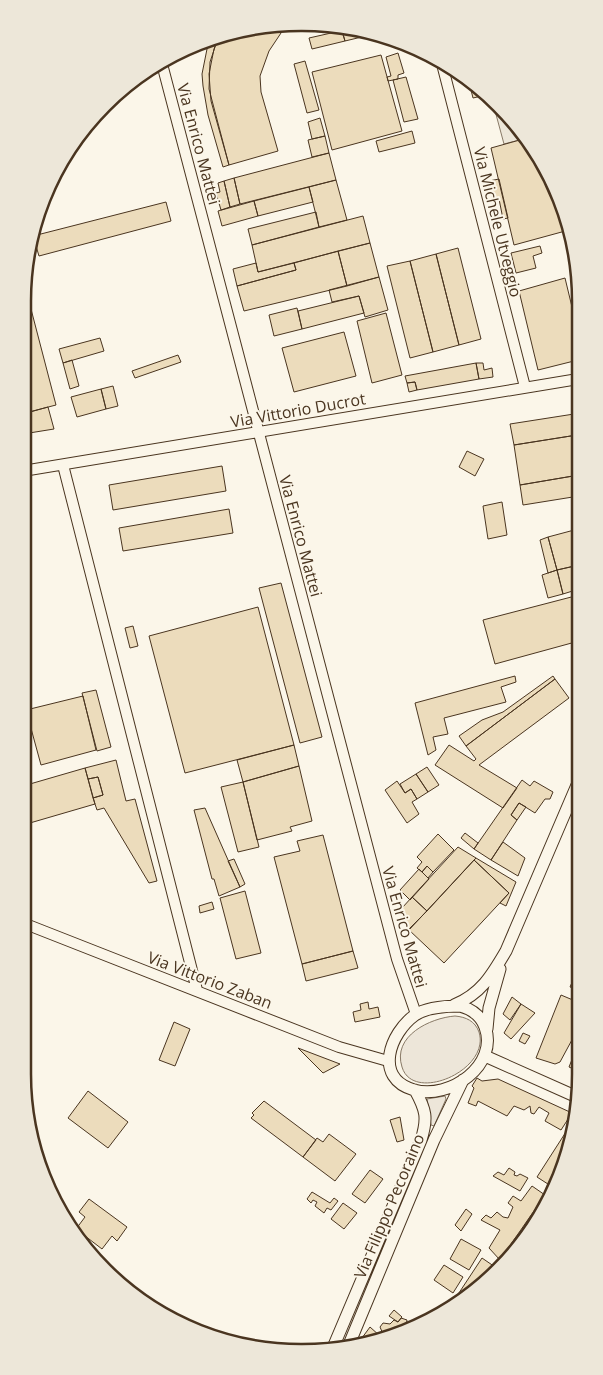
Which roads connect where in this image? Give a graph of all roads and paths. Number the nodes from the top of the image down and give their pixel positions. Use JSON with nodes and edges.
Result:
{"nodes":[{"id":1,"x":163,"y":69,"type":"edge"},
{"id":2,"x":444,"y":72,"type":"edge"},
{"id":3,"x":572,"y":380,"type":"edge"},
{"id":4,"x":525,"y":386,"type":"junction"},
{"id":5,"x":259,"y":432,"type":"junction"},
{"id":6,"x":63,"y":465,"type":"junction"},
{"id":7,"x":31,"y":470,"type":"edge"},
{"id":8,"x":572,"y":797,"type":"edge"},
{"id":9,"x":31,"y":926,"type":"edge"},
{"id":10,"x":506,"y":950,"type":"junction"},
{"id":11,"x":197,"y":990,"type":"junction"},
{"id":12,"x":452,"y":1006,"type":"junction"},
{"id":13,"x":416,"y":1014,"type":"junction"},
{"id":14,"x":487,"y":1031,"type":"junction"},
{"id":15,"x":485,"y":1056,"type":"junction"},
{"id":16,"x":388,"y":1061,"type":"junction"},
{"id":17,"x":463,"y":1080,"type":"junction"},
{"id":18,"x":415,"y":1090,"type":"junction"},
{"id":19,"x":571,"y":1094,"type":"edge"},
{"id":20,"x":351,"y":1339,"type":"edge"},
{"id":21,"x":336,"y":1341,"type":"edge"}],
"edges":[{"from":1,"to":5,"type":"street","name":"Via Enrico Mattei"},
{"from":2,"to":4,"type":"street","name":"Via Michele Utveggio"},
{"from":3,"to":4,"type":"street","name":"Via Vittorio Ducrot"},
{"from":4,"to":5,"type":"street","name":"Via Vittorio Ducrot"},
{"from":5,"to":6,"type":"street","name":"Via Vittorio Ducrot"},
{"from":5,"to":13,"type":"street","name":"Via Enrico Mattei"},
{"from":6,"to":7,"type":"street","name":"Via Vittorio Ducrot"},
{"from":6,"to":11,"type":"street"},
{"from":8,"to":10,"type":"street"},
{"from":9,"to":11,"type":"street","name":"Via Vittorio Zaban"},
{"from":10,"to":12,"type":"street"},
{"from":10,"to":14,"type":"street"},
{"from":11,"to":16,"type":"street","name":"Via Vittorio Zaban"},
{"from":12,"to":13,"type":"street"},
{"from":12,"to":14,"type":"street"},
{"from":13,"to":16,"type":"street"},
{"from":14,"to":15,"type":"street"},
{"from":15,"to":17,"type":"street"},
{"from":15,"to":19,"type":"street"},
{"from":16,"to":18,"type":"street"},
{"from":17,"to":18,"type":"street"},
{"from":17,"to":20,"type":"street","name":"Via Filippo Pecoraino"},
{"from":18,"to":21,"type":"street","name":"Via Filippo Pecoraino"}]}
